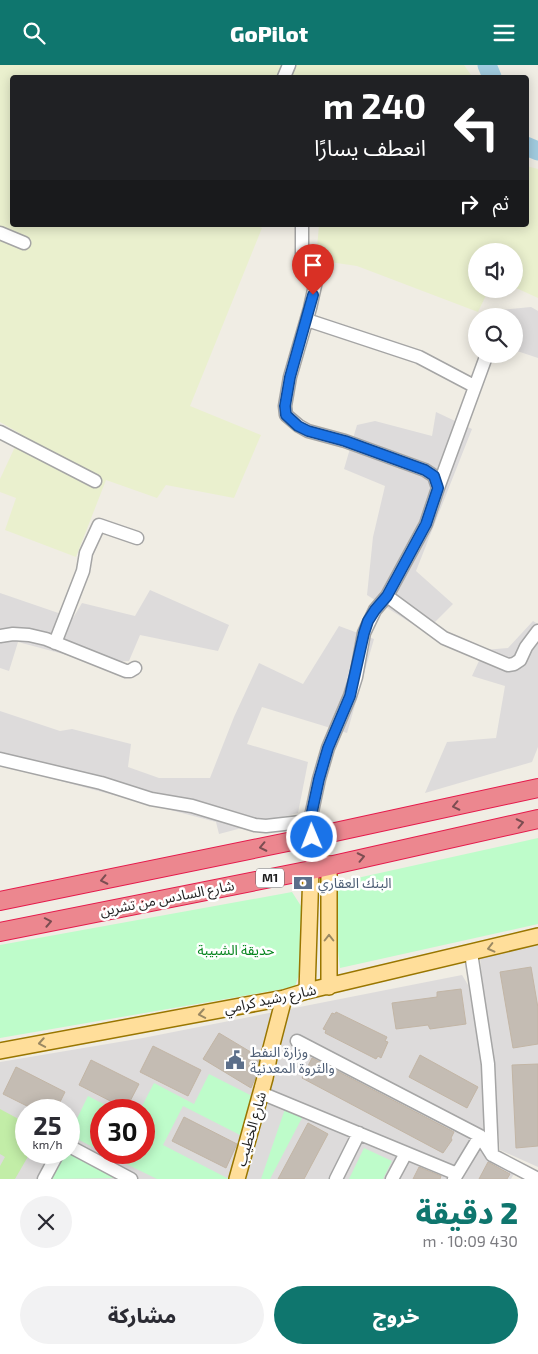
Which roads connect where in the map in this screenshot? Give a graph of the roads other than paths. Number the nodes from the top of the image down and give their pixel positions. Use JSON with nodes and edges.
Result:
{"nodes":[{"id":1,"x":302,"y":227,"type":"edge"},
{"id":2,"x":0,"y":233,"type":"edge"},
{"id":3,"x":24,"y":243,"type":"dead end"},
{"id":4,"x":307,"y":320,"type":"junction"},
{"id":5,"x":483,"y":363,"type":"edge"},
{"id":6,"x":474,"y":385,"type":"junction"},
{"id":7,"x":0,"y":432,"type":"edge"},
{"id":8,"x":95,"y":481,"type":"dead end"},
{"id":9,"x":438,"y":488,"type":"junction"},
{"id":10,"x":136,"y":538,"type":"dead end"},
{"id":11,"x":387,"y":596,"type":"junction"},
{"id":12,"x":538,"y":631,"type":"edge"},
{"id":13,"x":0,"y":636,"type":"edge"},
{"id":14,"x":55,"y":643,"type":"junction"},
{"id":15,"x":135,"y":668,"type":"dead end"},
{"id":16,"x":0,"y":759,"type":"edge"},
{"id":17,"x":538,"y":788,"type":"edge"},
{"id":18,"x":538,"y":819,"type":"edge"},
{"id":19,"x":311,"y":829,"type":"junction"},
{"id":20,"x":328,"y":864,"type":"junction"},
{"id":21,"x":311,"y":869,"type":"junction"},
{"id":22,"x":0,"y":901,"type":"edge"},
{"id":23,"x":0,"y":932,"type":"edge"},
{"id":24,"x":538,"y":936,"type":"edge"},
{"id":25,"x":471,"y":953,"type":"junction"},
{"id":26,"x":329,"y":987,"type":"junction"},
{"id":27,"x":307,"y":991,"type":"junction"},
{"id":28,"x":288,"y":997,"type":"junction"},
{"id":29,"x":297,"y":1041,"type":"dead end"},
{"id":30,"x":0,"y":1051,"type":"edge"},
{"id":31,"x":261,"y":1093,"type":"junction"},
{"id":32,"x":359,"y":1133,"type":"junction"},
{"id":33,"x":480,"y":1137,"type":"junction"},
{"id":34,"x":80,"y":1152,"type":"edge"},
{"id":35,"x":406,"y":1153,"type":"junction"},
{"id":36,"x":492,"y":1155,"type":"junction"},
{"id":37,"x":52,"y":1164,"type":"edge"},
{"id":38,"x":519,"y":1175,"type":"edge"},
{"id":39,"x":456,"y":1176,"type":"edge"},
{"id":40,"x":44,"y":1179,"type":"edge"},
{"id":41,"x":131,"y":1179,"type":"edge"},
{"id":42,"x":237,"y":1179,"type":"edge"},
{"id":43,"x":336,"y":1179,"type":"edge"},
{"id":44,"x":392,"y":1179,"type":"edge"},
{"id":45,"x":538,"y":1179,"type":"edge"}],
"edges":[{"from":1,"to":4,"type":"street"},
{"from":2,"to":3,"type":"street"},
{"from":4,"to":6,"type":"street"},
{"from":4,"to":9,"type":"street"},
{"from":5,"to":6,"type":"street"},
{"from":6,"to":9,"type":"street"},
{"from":7,"to":8,"type":"street"},
{"from":9,"to":11,"type":"street"},
{"from":10,"to":14,"type":"street"},
{"from":11,"to":12,"type":"street"},
{"from":11,"to":19,"type":"street"},
{"from":13,"to":14,"type":"street"},
{"from":14,"to":15,"type":"street"},
{"from":16,"to":19,"type":"street"},
{"from":17,"to":19,"type":"highway","number":"M1","one_way":true},
{"from":20,"to":18,"type":"highway","name":"شارع السادس من تشرين","number":"M1","one_way":true},
{"from":19,"to":22,"type":"highway","number":"M1","one_way":true},
{"from":20,"to":21,"type":"highway","name":"شارع السادس من تشرين","number":"M1"},
{"from":26,"to":20,"type":"main road","one_way":true},
{"from":23,"to":21,"type":"highway","name":"شارع السادس من تشرين","number":"M1","one_way":true},
{"from":21,"to":27,"type":"main road"},
{"from":24,"to":25,"type":"main road","name":"شارع رشيد كرامي","one_way":true},
{"from":25,"to":26,"type":"main road","name":"شارع رشيد كرامي"},
{"from":25,"to":36,"type":"street"},
{"from":26,"to":27,"type":"main road","name":"شارع رشيد كرامي"},
{"from":27,"to":28,"type":"main road","name":"شارع رشيد كرامي"},
{"from":28,"to":30,"type":"main road","name":"شارع رشيد كرامي","one_way":true},
{"from":28,"to":31,"type":"main road","name":"شارع الخطيب"},
{"from":29,"to":33,"type":"street"},
{"from":31,"to":32,"type":"street"},
{"from":31,"to":42,"type":"main road","name":"شارع الخطيب"},
{"from":32,"to":35,"type":"street"},
{"from":32,"to":43,"type":"street"},
{"from":33,"to":36,"type":"street"},
{"from":33,"to":39,"type":"street"},
{"from":34,"to":41,"type":"street"},
{"from":35,"to":39,"type":"street"},
{"from":35,"to":44,"type":"street"},
{"from":36,"to":38,"type":"street"},
{"from":37,"to":40,"type":"street"},
{"from":38,"to":45,"type":"street"}]}
